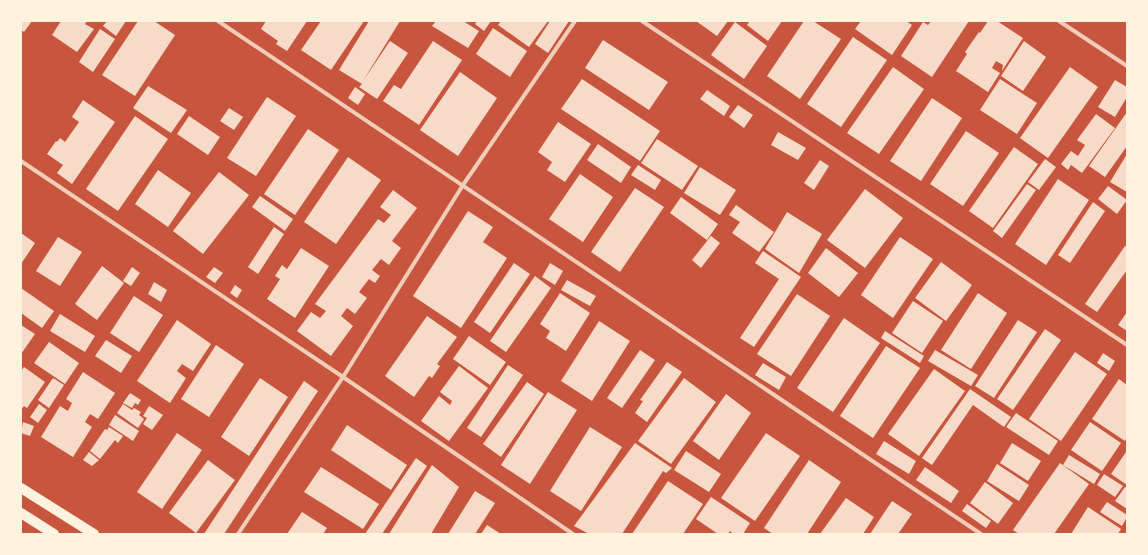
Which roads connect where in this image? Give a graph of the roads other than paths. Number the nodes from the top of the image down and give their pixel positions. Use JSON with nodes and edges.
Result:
{"nodes":[{"id":1,"x":218,"y":21,"type":"edge"},
{"id":2,"x":575,"y":21,"type":"edge"},
{"id":3,"x":642,"y":21,"type":"edge"},
{"id":4,"x":1059,"y":21,"type":"edge"},
{"id":5,"x":1127,"y":66,"type":"edge"},
{"id":6,"x":21,"y":162,"type":"edge"},
{"id":7,"x":463,"y":185,"type":"junction"},
{"id":8,"x":1127,"y":345,"type":"edge"},
{"id":9,"x":343,"y":377,"type":"junction"},
{"id":10,"x":21,"y":488,"type":"edge"},
{"id":11,"x":21,"y":513,"type":"edge"},
{"id":12,"x":54,"y":534,"type":"edge"},
{"id":13,"x":94,"y":534,"type":"edge"},
{"id":14,"x":238,"y":534,"type":"edge"},
{"id":15,"x":573,"y":534,"type":"edge"},
{"id":16,"x":981,"y":534,"type":"edge"}],
"edges":[{"from":1,"to":7,"type":"street"},
{"from":2,"to":7,"type":"street"},
{"from":3,"to":8,"type":"street"},
{"from":4,"to":5,"type":"street"},
{"from":6,"to":9,"type":"street"},
{"from":7,"to":9,"type":"street"},
{"from":7,"to":16,"type":"street"},
{"from":9,"to":14,"type":"street"},
{"from":9,"to":15,"type":"street"},
{"from":10,"to":13,"type":"main road"},
{"from":11,"to":12,"type":"main road"}]}
